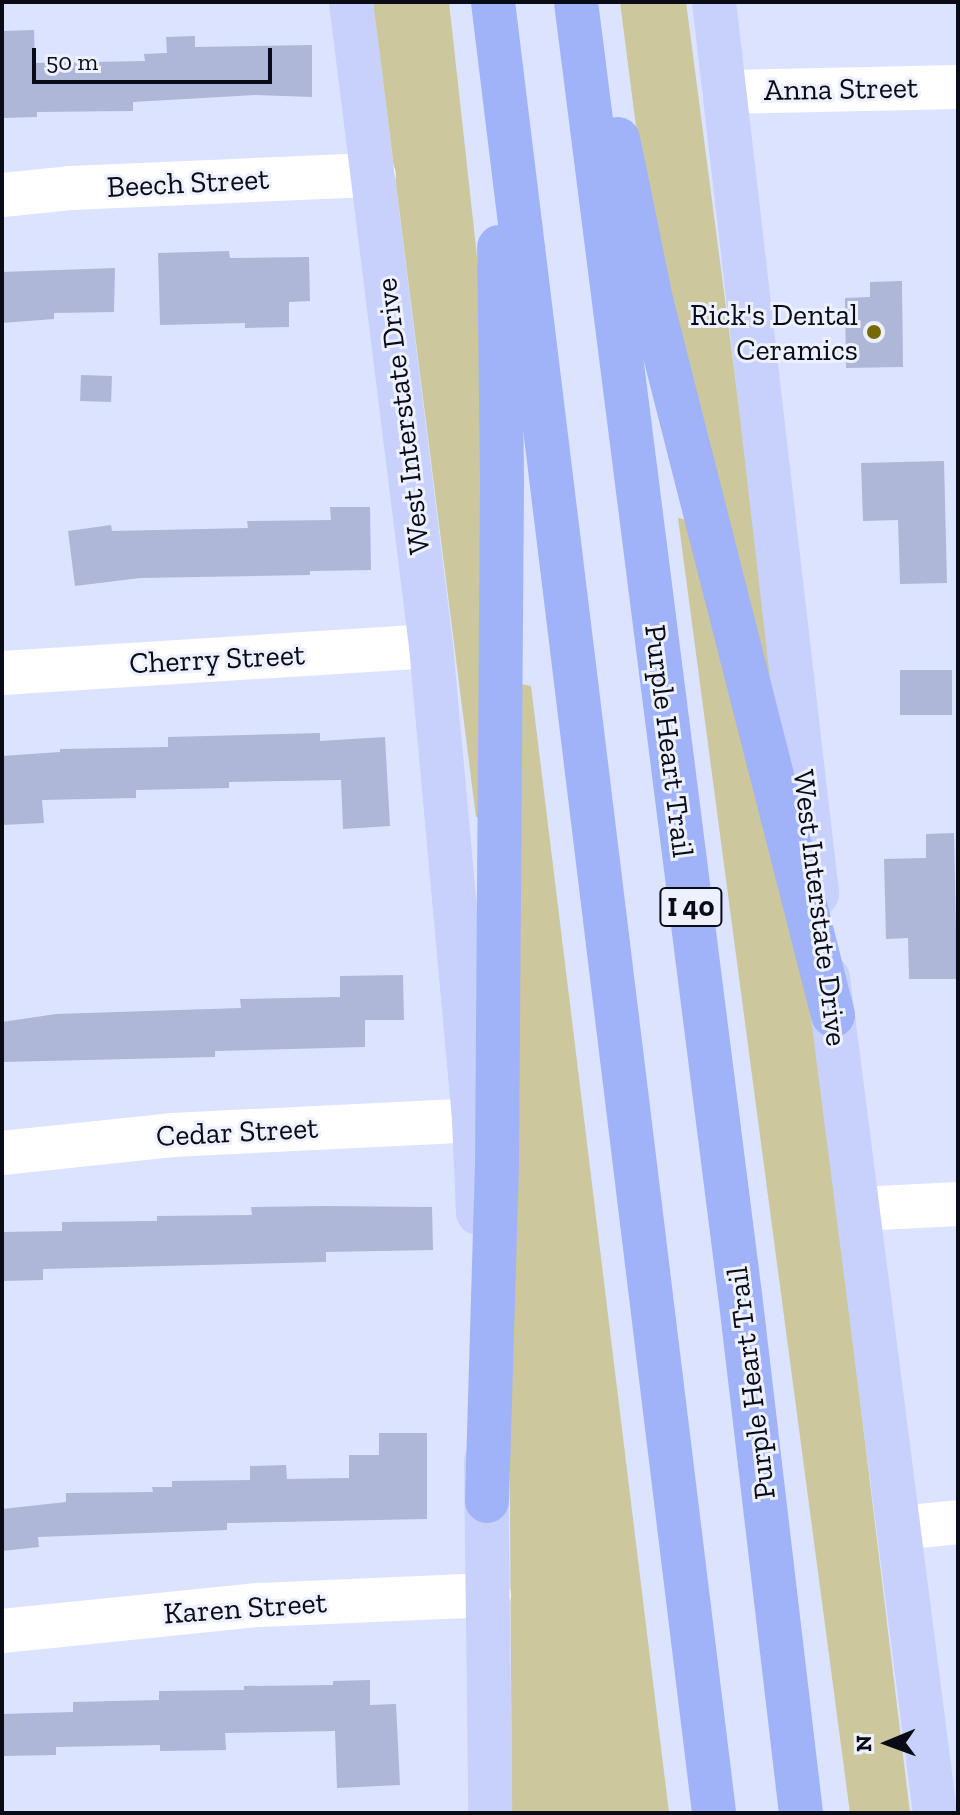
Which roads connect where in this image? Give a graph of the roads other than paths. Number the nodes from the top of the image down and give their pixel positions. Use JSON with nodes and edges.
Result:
{"nodes":[{"id":1,"x":351,"y":2,"type":"edge"},
{"id":2,"x":576,"y":2,"type":"edge"},
{"id":3,"x":589,"y":2,"type":"edge"},
{"id":4,"x":714,"y":2,"type":"edge"},
{"id":5,"x":495,"y":17,"type":"edge"},
{"id":6,"x":958,"y":87,"type":"edge"},
{"id":7,"x":724,"y":92,"type":"junction"},
{"id":8,"x":374,"y":175,"type":"junction"},
{"id":9,"x":2,"y":195,"type":"edge"},
{"id":10,"x":431,"y":646,"type":"junction"},
{"id":11,"x":2,"y":673,"type":"edge"},
{"id":12,"x":833,"y":1015,"type":"junction"},
{"id":13,"x":474,"y":1120,"type":"junction"},
{"id":14,"x":2,"y":1153,"type":"edge"},
{"id":15,"x":958,"y":1204,"type":"edge"},
{"id":16,"x":859,"y":1209,"type":"junction"},
{"id":17,"x":487,"y":1501,"type":"junction"},
{"id":18,"x":958,"y":1522,"type":"edge"},
{"id":19,"x":900,"y":1528,"type":"junction"},
{"id":20,"x":489,"y":1595,"type":"junction"},
{"id":21,"x":2,"y":1631,"type":"edge"},
{"id":22,"x":490,"y":1813,"type":"edge"},
{"id":23,"x":714,"y":1813,"type":"edge"},
{"id":24,"x":801,"y":1813,"type":"edge"},
{"id":25,"x":935,"y":1813,"type":"edge"}],
"edges":[{"from":1,"to":8,"type":"main road","name":"West Interstate Drive"},
{"from":2,"to":24,"type":"highway","name":"Purple Heart Trail","number":"I 40"},
{"from":3,"to":12,"type":"highway"},
{"from":4,"to":7,"type":"main road","name":"West Interstate Drive"},
{"from":5,"to":17,"type":"highway"},
{"from":5,"to":23,"type":"highway"},
{"from":6,"to":7,"type":"street","name":"Anna Street"},
{"from":7,"to":12,"type":"main road","name":"West Interstate Drive"},
{"from":8,"to":9,"type":"street","name":"Beech Street"},
{"from":8,"to":10,"type":"main road","name":"West Interstate Drive"},
{"from":10,"to":11,"type":"street","name":"Cherry Street"},
{"from":10,"to":13,"type":"main road","name":"West Interstate Drive"},
{"from":12,"to":16,"type":"main road","name":"West Interstate Drive"},
{"from":13,"to":14,"type":"street","name":"Cedar Street"},
{"from":13,"to":17,"type":"main road","name":"West Interstate Drive"},
{"from":15,"to":16,"type":"street"},
{"from":16,"to":19,"type":"main road","name":"West Interstate Drive"},
{"from":17,"to":20,"type":"main road","name":"West Interstate Drive"},
{"from":18,"to":19,"type":"street"},
{"from":19,"to":25,"type":"main road","name":"West Interstate Drive"},
{"from":20,"to":21,"type":"street","name":"Karen Street"},
{"from":20,"to":22,"type":"main road","name":"West Interstate Drive"}]}
